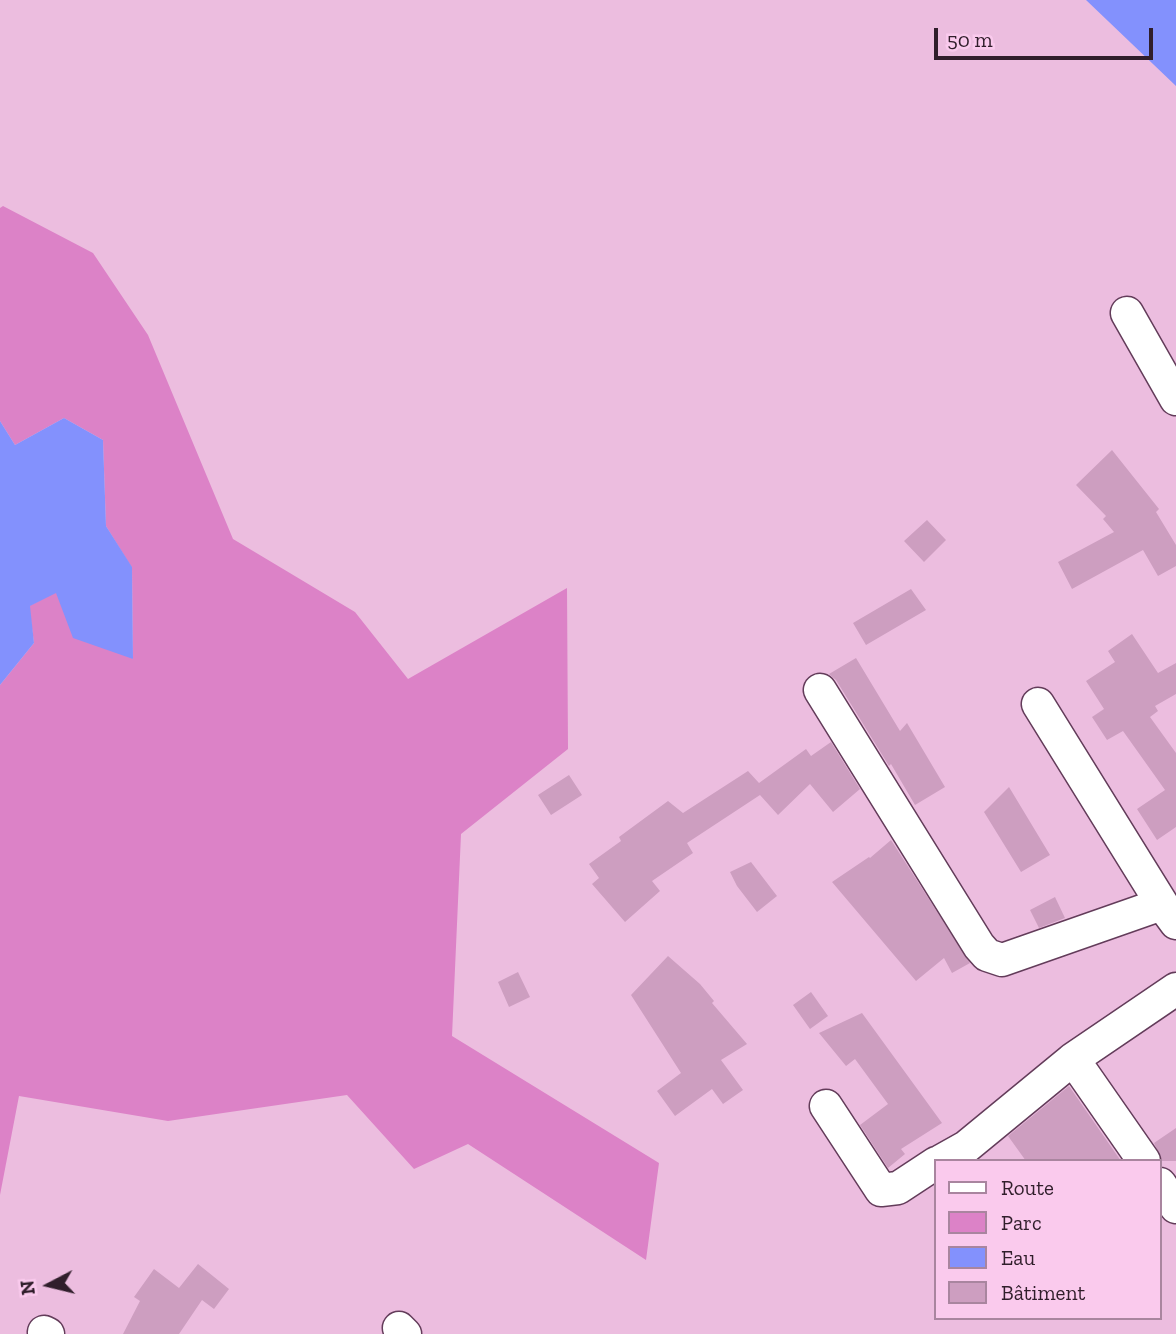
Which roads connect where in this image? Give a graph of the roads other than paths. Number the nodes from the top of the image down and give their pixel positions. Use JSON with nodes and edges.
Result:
{"nodes":[{"id":1,"x":1127,"y":313,"type":"dead end"},
{"id":2,"x":1176,"y":399,"type":"edge"},
{"id":3,"x":820,"y":690,"type":"dead end"},
{"id":4,"x":1038,"y":704,"type":"dead end"},
{"id":5,"x":1169,"y":914,"type":"edge"},
{"id":6,"x":1176,"y":989,"type":"edge"},
{"id":7,"x":1073,"y":1059,"type":"junction"},
{"id":8,"x":826,"y":1107,"type":"dead end"},
{"id":9,"x":945,"y":1159,"type":"edge"},
{"id":10,"x":1143,"y":1159,"type":"edge"},
{"id":11,"x":934,"y":1164,"type":"edge"},
{"id":12,"x":1162,"y":1187,"type":"edge"},
{"id":13,"x":1176,"y":1207,"type":"edge"}],
"edges":[{"from":1,"to":2,"type":"street"},
{"from":3,"to":5,"type":"street"},
{"from":4,"to":5,"type":"street"},
{"from":6,"to":7,"type":"street"},
{"from":7,"to":9,"type":"street"},
{"from":7,"to":10,"type":"street"},
{"from":8,"to":11,"type":"street"},
{"from":12,"to":13,"type":"street"}]}
